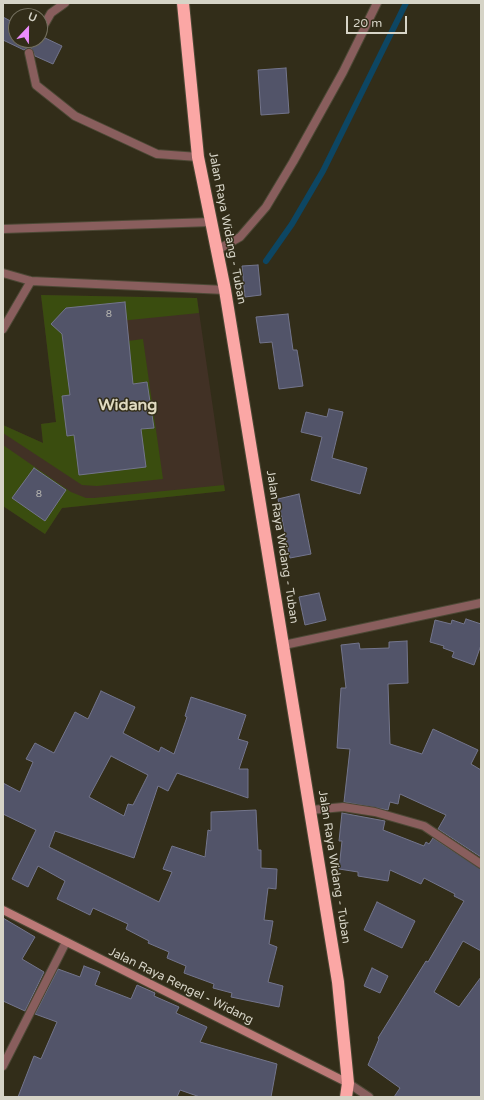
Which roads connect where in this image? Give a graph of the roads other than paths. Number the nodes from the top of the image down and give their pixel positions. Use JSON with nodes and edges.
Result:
{"nodes":[{"id":1,"x":65,"y":3,"type":"edge"},
{"id":2,"x":183,"y":3,"type":"edge"},
{"id":3,"x":377,"y":3,"type":"edge"},
{"id":4,"x":48,"y":18,"type":"edge"},
{"id":5,"x":29,"y":53,"type":"dead end"},
{"id":6,"x":198,"y":157,"type":"junction"},
{"id":7,"x":212,"y":222,"type":"junction"},
{"id":8,"x":3,"y":229,"type":"edge"},
{"id":9,"x":217,"y":250,"type":"junction"},
{"id":10,"x":3,"y":272,"type":"edge"},
{"id":11,"x":30,"y":281,"type":"junction"},
{"id":12,"x":225,"y":290,"type":"junction"},
{"id":13,"x":3,"y":329,"type":"edge"},
{"id":14,"x":481,"y":603,"type":"edge"},
{"id":15,"x":284,"y":645,"type":"junction"},
{"id":16,"x":311,"y":810,"type":"junction"},
{"id":17,"x":481,"y":864,"type":"edge"},
{"id":18,"x":3,"y":910,"type":"edge"},
{"id":19,"x":66,"y":942,"type":"junction"},
{"id":20,"x":3,"y":1066,"type":"edge"},
{"id":21,"x":348,"y":1083,"type":"junction"},
{"id":22,"x":346,"y":1097,"type":"edge"},
{"id":23,"x":369,"y":1097,"type":"edge"}],
"edges":[{"from":1,"to":4,"type":"street"},
{"from":2,"to":6,"type":"highway","name":"Jalan Raya Widang - Tuban"},
{"from":3,"to":9,"type":"street"},
{"from":5,"to":6,"type":"street"},
{"from":6,"to":7,"type":"highway","name":"Jalan Raya Widang - Tuban"},
{"from":7,"to":8,"type":"street"},
{"from":7,"to":9,"type":"highway","name":"Jalan Raya Widang - Tuban"},
{"from":9,"to":12,"type":"highway","name":"Jalan Raya Widang - Tuban"},
{"from":10,"to":11,"type":"street"},
{"from":11,"to":12,"type":"street"},
{"from":11,"to":13,"type":"street"},
{"from":12,"to":15,"type":"highway","name":"Jalan Raya Widang - Tuban"},
{"from":14,"to":15,"type":"street"},
{"from":15,"to":16,"type":"highway","name":"Jalan Raya Widang - Tuban"},
{"from":16,"to":17,"type":"street"},
{"from":16,"to":21,"type":"highway","name":"Jalan Raya Widang - Tuban"},
{"from":18,"to":19,"type":"street","name":"Jalan Raya Rengel - Widang"},
{"from":19,"to":20,"type":"street"},
{"from":19,"to":21,"type":"street","name":"Jalan Raya Rengel - Widang"},
{"from":21,"to":22,"type":"highway","name":"Jalan Raya Widang - Tuban"},
{"from":21,"to":23,"type":"street"}]}
